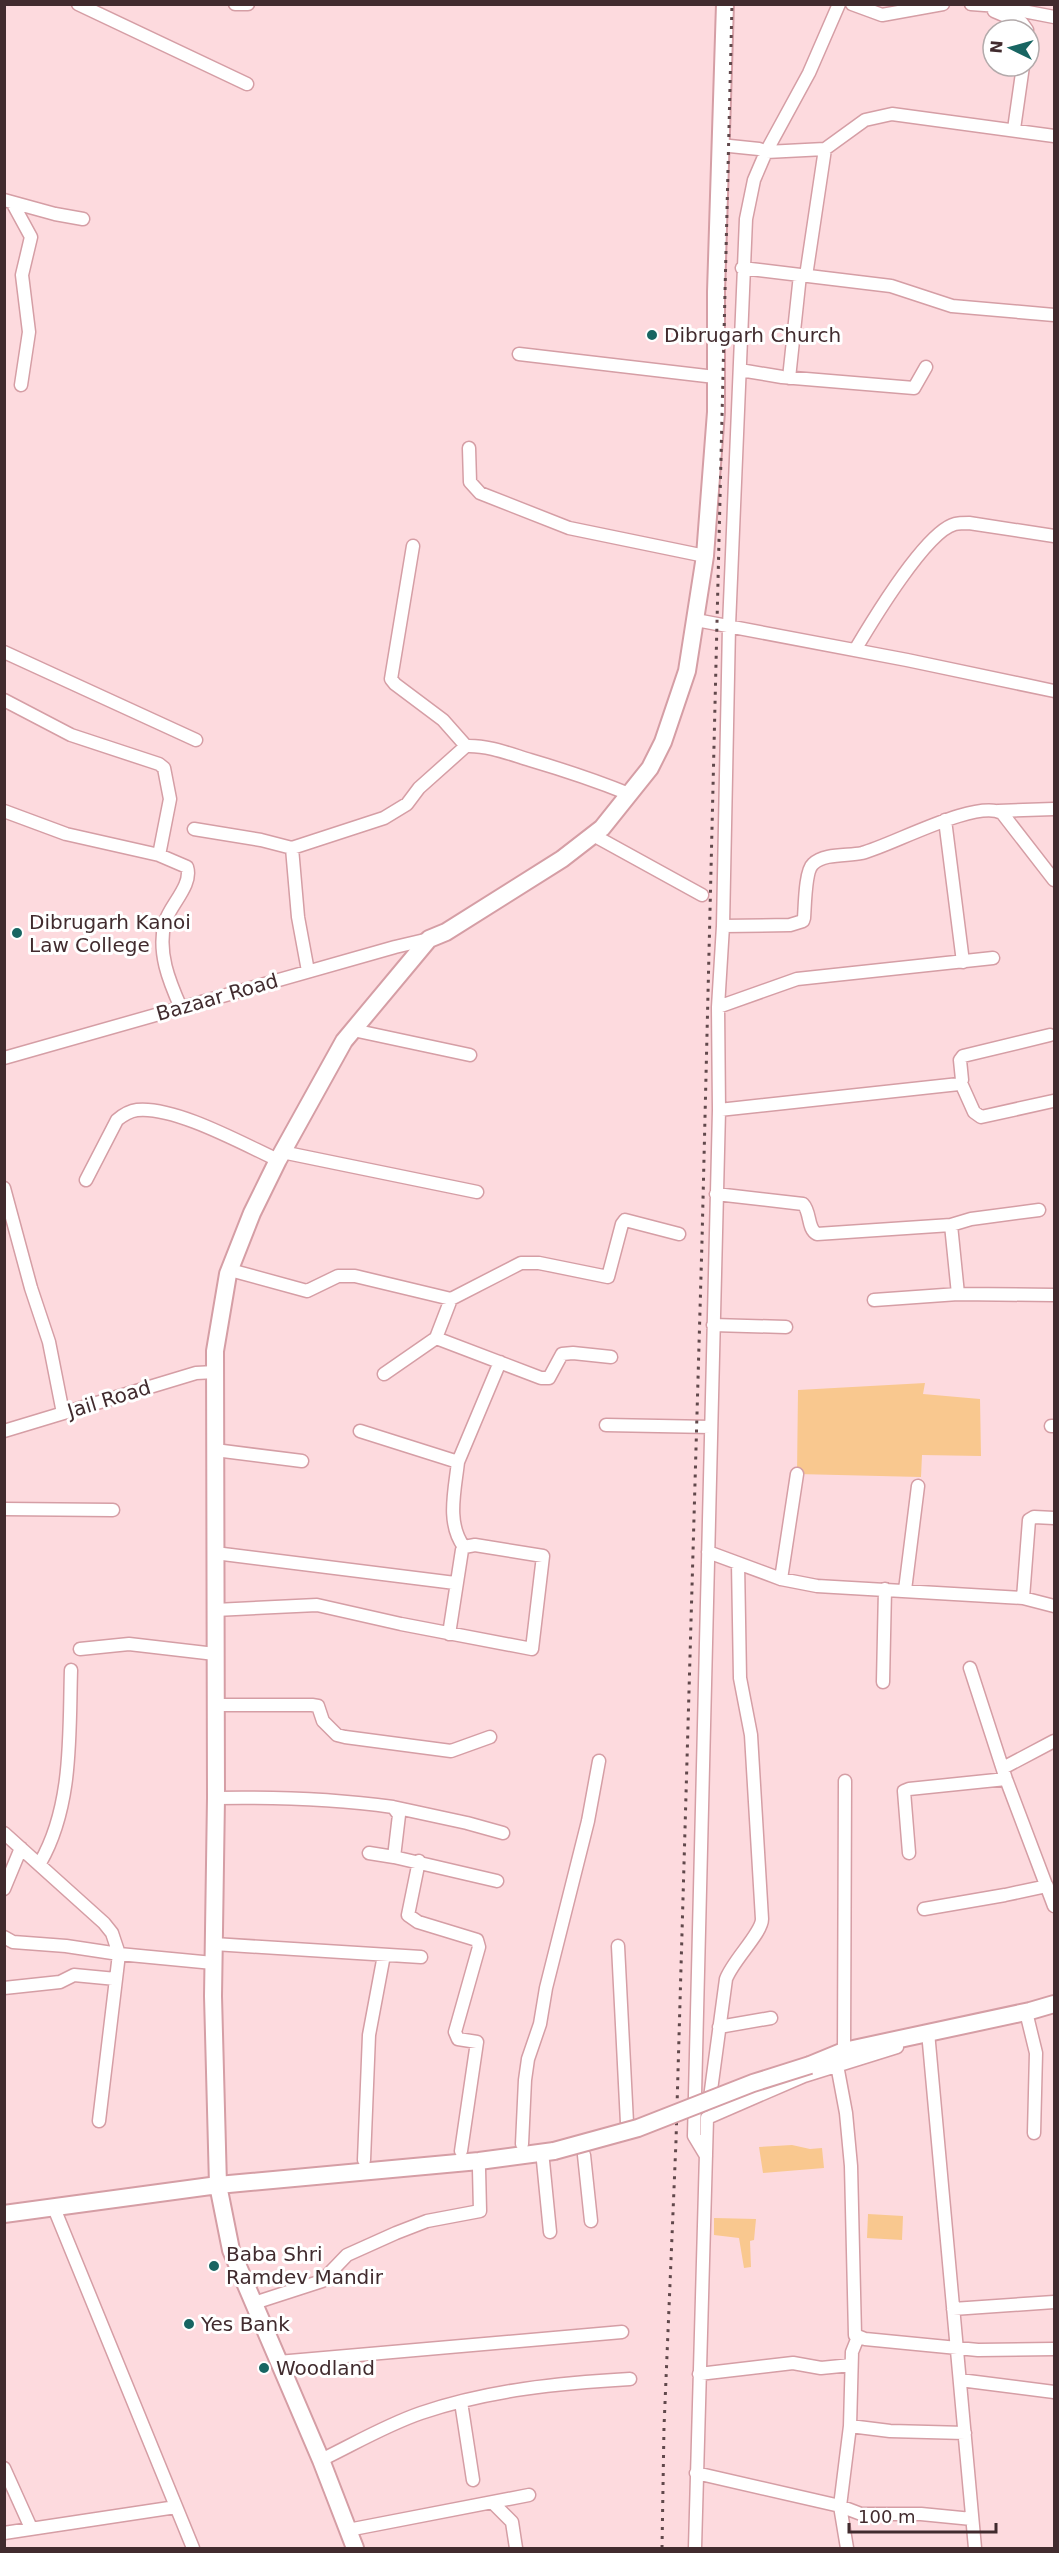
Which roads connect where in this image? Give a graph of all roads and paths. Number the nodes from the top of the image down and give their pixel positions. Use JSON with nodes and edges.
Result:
{"nodes":[{"id":1,"x":235,"y":4,"type":"edge"},
{"id":2,"x":248,"y":4,"type":"edge"},
{"id":3,"x":725,"y":4,"type":"edge"},
{"id":4,"x":839,"y":4,"type":"edge"},
{"id":5,"x":852,"y":4,"type":"edge"},
{"id":6,"x":943,"y":4,"type":"edge"},
{"id":7,"x":971,"y":4,"type":"edge"},
{"id":8,"x":982,"y":5,"type":"edge"},
{"id":9,"x":85,"y":7,"type":"edge"},
{"id":10,"x":1054,"y":17,"type":"edge"},
{"id":11,"x":1011,"y":18,"type":"edge"},
{"id":12,"x":1021,"y":78,"type":"edge"},
{"id":13,"x":247,"y":84,"type":"dead end"},
{"id":14,"x":1014,"y":129,"type":"junction"},
{"id":15,"x":1054,"y":136,"type":"edge"},
{"id":16,"x":720,"y":145,"type":"junction"},
{"id":17,"x":825,"y":149,"type":"junction"},
{"id":18,"x":766,"y":152,"type":"junction"},
{"id":19,"x":9,"y":202,"type":"edge"},
{"id":20,"x":83,"y":219,"type":"dead end"},
{"id":21,"x":742,"y":268,"type":"junction"},
{"id":22,"x":803,"y":275,"type":"junction"},
{"id":23,"x":1054,"y":315,"type":"edge"},
{"id":24,"x":519,"y":354,"type":"dead end"},
{"id":25,"x":926,"y":367,"type":"dead end"},
{"id":26,"x":740,"y":370,"type":"junction"},
{"id":27,"x":715,"y":377,"type":"junction"},
{"id":28,"x":789,"y":378,"type":"junction"},
{"id":29,"x":21,"y":385,"type":"dead end"},
{"id":30,"x":469,"y":448,"type":"dead end"},
{"id":31,"x":1054,"y":536,"type":"edge"},
{"id":32,"x":413,"y":546,"type":"dead end"},
{"id":33,"x":705,"y":556,"type":"junction"},
{"id":34,"x":696,"y":620,"type":"junction"},
{"id":35,"x":729,"y":626,"type":"junction"},
{"id":36,"x":855,"y":650,"type":"junction"},
{"id":37,"x":4,"y":652,"type":"edge"},
{"id":38,"x":1054,"y":691,"type":"edge"},
{"id":39,"x":4,"y":700,"type":"edge"},
{"id":40,"x":196,"y":740,"type":"dead end"},
{"id":41,"x":466,"y":746,"type":"junction"},
{"id":42,"x":629,"y":794,"type":"junction"},
{"id":43,"x":1054,"y":809,"type":"edge"},
{"id":44,"x":4,"y":811,"type":"edge"},
{"id":45,"x":998,"y":811,"type":"junction"},
{"id":46,"x":945,"y":820,"type":"junction"},
{"id":47,"x":194,"y":829,"type":"dead end"},
{"id":48,"x":593,"y":835,"type":"junction"},
{"id":49,"x":292,"y":848,"type":"junction"},
{"id":50,"x":159,"y":855,"type":"junction"},
{"id":51,"x":1054,"y":880,"type":"edge"},
{"id":52,"x":702,"y":895,"type":"dead end"},
{"id":53,"x":723,"y":926,"type":"junction"},
{"id":54,"x":429,"y":939,"type":"junction"},
{"id":55,"x":993,"y":958,"type":"dead end"},
{"id":56,"x":963,"y":962,"type":"junction"},
{"id":57,"x":308,"y":971,"type":"junction"},
{"id":58,"x":718,"y":1007,"type":"junction"},
{"id":59,"x":181,"y":1008,"type":"junction"},
{"id":60,"x":353,"y":1030,"type":"junction"},
{"id":61,"x":1050,"y":1035,"type":"dead end"},
{"id":62,"x":470,"y":1055,"type":"dead end"},
{"id":63,"x":4,"y":1058,"type":"edge"},
{"id":64,"x":961,"y":1083,"type":"junction"},
{"id":65,"x":1053,"y":1101,"type":"dead end"},
{"id":66,"x":719,"y":1110,"type":"junction"},
{"id":67,"x":280,"y":1156,"type":"junction"},
{"id":68,"x":86,"y":1180,"type":"dead end"},
{"id":69,"x":4,"y":1188,"type":"edge"},
{"id":70,"x":477,"y":1192,"type":"dead end"},
{"id":71,"x":716,"y":1194,"type":"junction"},
{"id":72,"x":1039,"y":1210,"type":"dead end"},
{"id":73,"x":951,"y":1225,"type":"junction"},
{"id":74,"x":679,"y":1234,"type":"dead end"},
{"id":75,"x":230,"y":1270,"type":"junction"},
{"id":76,"x":958,"y":1294,"type":"junction"},
{"id":77,"x":1054,"y":1295,"type":"edge"},
{"id":78,"x":451,"y":1299,"type":"junction"},
{"id":79,"x":874,"y":1300,"type":"dead end"},
{"id":80,"x":712,"y":1325,"type":"junction"},
{"id":81,"x":786,"y":1327,"type":"dead end"},
{"id":82,"x":436,"y":1338,"type":"junction"},
{"id":83,"x":611,"y":1357,"type":"dead end"},
{"id":84,"x":500,"y":1362,"type":"junction"},
{"id":85,"x":215,"y":1372,"type":"junction"},
{"id":86,"x":384,"y":1374,"type":"dead end"},
{"id":87,"x":63,"y":1413,"type":"junction"},
{"id":88,"x":606,"y":1425,"type":"dead end"},
{"id":89,"x":711,"y":1427,"type":"junction"},
{"id":90,"x":4,"y":1431,"type":"edge"},
{"id":91,"x":360,"y":1431,"type":"dead end"},
{"id":92,"x":215,"y":1450,"type":"junction"},
{"id":93,"x":302,"y":1461,"type":"dead end"},
{"id":94,"x":458,"y":1462,"type":"junction"},
{"id":95,"x":797,"y":1474,"type":"dead end"},
{"id":96,"x":918,"y":1486,"type":"dead end"},
{"id":97,"x":4,"y":1509,"type":"edge"},
{"id":98,"x":113,"y":1510,"type":"dead end"},
{"id":99,"x":1054,"y":1518,"type":"edge"},
{"id":100,"x":464,"y":1547,"type":"junction"},
{"id":101,"x":708,"y":1552,"type":"junction"},
{"id":102,"x":215,"y":1553,"type":"junction"},
{"id":103,"x":738,"y":1563,"type":"junction"},
{"id":104,"x":781,"y":1579,"type":"junction"},
{"id":105,"x":455,"y":1583,"type":"junction"},
{"id":106,"x":885,"y":1589,"type":"junction"},
{"id":107,"x":905,"y":1590,"type":"junction"},
{"id":108,"x":1023,"y":1598,"type":"junction"},
{"id":109,"x":1054,"y":1606,"type":"edge"},
{"id":110,"x":215,"y":1610,"type":"junction"},
{"id":111,"x":449,"y":1634,"type":"junction"},
{"id":112,"x":80,"y":1649,"type":"dead end"},
{"id":113,"x":215,"y":1654,"type":"junction"},
{"id":114,"x":970,"y":1668,"type":"dead end"},
{"id":115,"x":71,"y":1670,"type":"dead end"},
{"id":116,"x":883,"y":1682,"type":"dead end"},
{"id":117,"x":216,"y":1705,"type":"junction"},
{"id":118,"x":490,"y":1737,"type":"dead end"},
{"id":119,"x":1054,"y":1741,"type":"edge"},
{"id":120,"x":599,"y":1761,"type":"dead end"},
{"id":121,"x":1004,"y":1774,"type":"junction"},
{"id":122,"x":845,"y":1781,"type":"dead end"},
{"id":123,"x":216,"y":1797,"type":"junction"},
{"id":124,"x":393,"y":1808,"type":"junction"},
{"id":125,"x":4,"y":1833,"type":"edge"},
{"id":126,"x":503,"y":1833,"type":"dead end"},
{"id":127,"x":21,"y":1848,"type":"junction"},
{"id":128,"x":369,"y":1853,"type":"dead end"},
{"id":129,"x":909,"y":1853,"type":"dead end"},
{"id":130,"x":394,"y":1857,"type":"junction"},
{"id":131,"x":419,"y":1861,"type":"junction"},
{"id":132,"x":40,"y":1863,"type":"junction"},
{"id":133,"x":497,"y":1881,"type":"dead end"},
{"id":134,"x":1047,"y":1886,"type":"junction"},
{"id":135,"x":4,"y":1889,"type":"edge"},
{"id":136,"x":1054,"y":1906,"type":"edge"},
{"id":137,"x":924,"y":1909,"type":"dead end"},
{"id":138,"x":4,"y":1937,"type":"edge"},
{"id":139,"x":214,"y":1944,"type":"junction"},
{"id":140,"x":618,"y":1946,"type":"dead end"},
{"id":141,"x":119,"y":1954,"type":"junction"},
{"id":142,"x":384,"y":1955,"type":"junction"},
{"id":143,"x":421,"y":1957,"type":"dead end"},
{"id":144,"x":213,"y":1963,"type":"junction"},
{"id":145,"x":116,"y":1979,"type":"junction"},
{"id":146,"x":4,"y":1988,"type":"edge"},
{"id":147,"x":1054,"y":2004,"type":"edge"},
{"id":148,"x":1028,"y":2014,"type":"junction"},
{"id":149,"x":771,"y":2018,"type":"dead end"},
{"id":150,"x":719,"y":2027,"type":"junction"},
{"id":151,"x":927,"y":2035,"type":"junction"},
{"id":152,"x":841,"y":2058,"type":"junction"},
{"id":153,"x":707,"y":2118,"type":"junction"},
{"id":154,"x":99,"y":2121,"type":"dead end"},
{"id":155,"x":627,"y":2123,"type":"dead end"},
{"id":156,"x":1034,"y":2133,"type":"dead end"},
{"id":157,"x":522,"y":2144,"type":"dead end"},
{"id":158,"x":461,"y":2151,"type":"dead end"},
{"id":159,"x":584,"y":2155,"type":"dead end"},
{"id":160,"x":549,"y":2156,"type":"junction"},
{"id":161,"x":706,"y":2156,"type":"junction"},
{"id":162,"x":364,"y":2160,"type":"dead end"},
{"id":163,"x":479,"y":2169,"type":"dead end"},
{"id":164,"x":218,"y":2185,"type":"junction"},
{"id":165,"x":54,"y":2208,"type":"junction"},
{"id":166,"x":4,"y":2214,"type":"edge"},
{"id":167,"x":591,"y":2221,"type":"dead end"},
{"id":168,"x":550,"y":2232,"type":"dead end"},
{"id":169,"x":1054,"y":2302,"type":"edge"},
{"id":170,"x":254,"y":2303,"type":"junction"},
{"id":171,"x":953,"y":2309,"type":"junction"},
{"id":172,"x":622,"y":2332,"type":"dead end"},
{"id":173,"x":858,"y":2337,"type":"junction"},
{"id":174,"x":956,"y":2348,"type":"junction"},
{"id":175,"x":1054,"y":2349,"type":"edge"},
{"id":176,"x":278,"y":2362,"type":"junction"},
{"id":177,"x":851,"y":2365,"type":"junction"},
{"id":178,"x":699,"y":2374,"type":"junction"},
{"id":179,"x":630,"y":2379,"type":"dead end"},
{"id":180,"x":960,"y":2380,"type":"junction"},
{"id":181,"x":1054,"y":2392,"type":"edge"},
{"id":182,"x":460,"y":2402,"type":"junction"},
{"id":183,"x":850,"y":2426,"type":"junction"},
{"id":184,"x":965,"y":2433,"type":"junction"},
{"id":185,"x":321,"y":2460,"type":"junction"},
{"id":186,"x":4,"y":2468,"type":"edge"},
{"id":187,"x":696,"y":2473,"type":"junction"},
{"id":188,"x":473,"y":2480,"type":"dead end"},
{"id":189,"x":529,"y":2495,"type":"dead end"},
{"id":190,"x":493,"y":2503,"type":"junction"},
{"id":191,"x":840,"y":2506,"type":"junction"},
{"id":192,"x":176,"y":2507,"type":"junction"},
{"id":193,"x":972,"y":2520,"type":"junction"},
{"id":194,"x":31,"y":2529,"type":"junction"},
{"id":195,"x":348,"y":2530,"type":"junction"},
{"id":196,"x":4,"y":2533,"type":"edge"},
{"id":197,"x":193,"y":2548,"type":"edge"},
{"id":198,"x":355,"y":2548,"type":"edge"},
{"id":199,"x":516,"y":2548,"type":"edge"},
{"id":200,"x":695,"y":2548,"type":"edge"},
{"id":201,"x":847,"y":2548,"type":"edge"},
{"id":202,"x":975,"y":2548,"type":"edge"}],
"edges":[{"from":1,"to":2,"type":"street"},
{"from":3,"to":16,"type":"main road"},
{"from":4,"to":18,"type":"street"},
{"from":5,"to":6,"type":"street"},
{"from":7,"to":8,"type":"street"},
{"from":8,"to":10,"type":"street"},
{"from":8,"to":11,"type":"street"},
{"from":9,"to":13,"type":"street"},
{"from":12,"to":14,"type":"street"},
{"from":14,"to":15,"type":"street"},
{"from":14,"to":17,"type":"street"},
{"from":16,"to":18,"type":"street"},
{"from":16,"to":27,"type":"main road"},
{"from":17,"to":18,"type":"street"},
{"from":17,"to":22,"type":"street"},
{"from":18,"to":21,"type":"street"},
{"from":19,"to":20,"type":"street"},
{"from":19,"to":29,"type":"street"},
{"from":21,"to":22,"type":"street"},
{"from":21,"to":26,"type":"street"},
{"from":22,"to":23,"type":"street"},
{"from":22,"to":28,"type":"street"},
{"from":24,"to":27,"type":"street"},
{"from":25,"to":28,"type":"street"},
{"from":26,"to":28,"type":"street"},
{"from":26,"to":35,"type":"street"},
{"from":27,"to":33,"type":"main road"},
{"from":30,"to":33,"type":"street"},
{"from":31,"to":36,"type":"street"},
{"from":32,"to":41,"type":"street"},
{"from":33,"to":34,"type":"main road"},
{"from":34,"to":35,"type":"street"},
{"from":34,"to":42,"type":"main road"},
{"from":35,"to":36,"type":"street"},
{"from":35,"to":53,"type":"street"},
{"from":36,"to":38,"type":"street"},
{"from":37,"to":40,"type":"street"},
{"from":39,"to":50,"type":"street"},
{"from":41,"to":42,"type":"street"},
{"from":41,"to":49,"type":"street"},
{"from":42,"to":48,"type":"main road"},
{"from":43,"to":45,"type":"street"},
{"from":44,"to":50,"type":"street"},
{"from":45,"to":46,"type":"street"},
{"from":45,"to":51,"type":"street"},
{"from":46,"to":53,"type":"street"},
{"from":46,"to":56,"type":"street"},
{"from":47,"to":49,"type":"street"},
{"from":48,"to":52,"type":"street"},
{"from":48,"to":54,"type":"main road"},
{"from":49,"to":57,"type":"street"},
{"from":50,"to":59,"type":"street"},
{"from":53,"to":58,"type":"street"},
{"from":54,"to":57,"type":"street","name":"Bazaar Road"},
{"from":54,"to":60,"type":"main road"},
{"from":55,"to":56,"type":"street"},
{"from":56,"to":58,"type":"street"},
{"from":57,"to":59,"type":"street","name":"Bazaar Road"},
{"from":58,"to":66,"type":"street"},
{"from":59,"to":63,"type":"street","name":"Bazaar Road"},
{"from":60,"to":62,"type":"street"},
{"from":60,"to":67,"type":"main road"},
{"from":61,"to":64,"type":"street"},
{"from":64,"to":65,"type":"street"},
{"from":64,"to":66,"type":"street"},
{"from":66,"to":71,"type":"street"},
{"from":67,"to":68,"type":"street"},
{"from":67,"to":70,"type":"street"},
{"from":67,"to":75,"type":"main road"},
{"from":69,"to":87,"type":"street"},
{"from":71,"to":73,"type":"street"},
{"from":71,"to":80,"type":"street"},
{"from":72,"to":73,"type":"street"},
{"from":73,"to":76,"type":"street"},
{"from":74,"to":78,"type":"street"},
{"from":75,"to":78,"type":"street"},
{"from":75,"to":85,"type":"main road"},
{"from":76,"to":77,"type":"street"},
{"from":76,"to":79,"type":"street"},
{"from":78,"to":82,"type":"street"},
{"from":80,"to":81,"type":"street"},
{"from":80,"to":89,"type":"street"},
{"from":82,"to":84,"type":"street"},
{"from":82,"to":86,"type":"street"},
{"from":83,"to":84,"type":"street"},
{"from":84,"to":94,"type":"street"},
{"from":85,"to":87,"type":"street","name":"Jail Road"},
{"from":85,"to":92,"type":"main road"},
{"from":87,"to":90,"type":"street","name":"Jail Road"},
{"from":88,"to":89,"type":"street"},
{"from":89,"to":101,"type":"street"},
{"from":91,"to":94,"type":"street"},
{"from":92,"to":93,"type":"street"},
{"from":92,"to":102,"type":"main road"},
{"from":94,"to":100,"type":"street"},
{"from":95,"to":104,"type":"street"},
{"from":96,"to":107,"type":"street"},
{"from":97,"to":98,"type":"street"},
{"from":99,"to":108,"type":"street"},
{"from":100,"to":105,"type":"street"},
{"from":100,"to":111,"type":"street"},
{"from":101,"to":103,"type":"street"},
{"from":101,"to":161,"type":"street"},
{"from":102,"to":105,"type":"street"},
{"from":102,"to":110,"type":"main road"},
{"from":103,"to":104,"type":"street"},
{"from":103,"to":150,"type":"street"},
{"from":104,"to":106,"type":"street"},
{"from":105,"to":111,"type":"street"},
{"from":106,"to":107,"type":"street"},
{"from":106,"to":116,"type":"street"},
{"from":107,"to":108,"type":"street"},
{"from":108,"to":109,"type":"street"},
{"from":110,"to":111,"type":"street"},
{"from":110,"to":113,"type":"main road"},
{"from":112,"to":113,"type":"street"},
{"from":113,"to":117,"type":"main road"},
{"from":114,"to":121,"type":"street"},
{"from":115,"to":132,"type":"street"},
{"from":117,"to":118,"type":"street"},
{"from":117,"to":123,"type":"main road"},
{"from":119,"to":121,"type":"street"},
{"from":120,"to":157,"type":"street"},
{"from":121,"to":129,"type":"street"},
{"from":121,"to":134,"type":"street"},
{"from":122,"to":152,"type":"street"},
{"from":123,"to":124,"type":"street"},
{"from":123,"to":139,"type":"main road"},
{"from":124,"to":126,"type":"street"},
{"from":124,"to":130,"type":"street"},
{"from":125,"to":127,"type":"street"},
{"from":127,"to":132,"type":"street"},
{"from":127,"to":135,"type":"street"},
{"from":128,"to":130,"type":"street"},
{"from":130,"to":131,"type":"street"},
{"from":131,"to":133,"type":"street"},
{"from":131,"to":158,"type":"street"},
{"from":132,"to":141,"type":"street"},
{"from":134,"to":136,"type":"street"},
{"from":134,"to":137,"type":"street"},
{"from":138,"to":141,"type":"street"},
{"from":139,"to":142,"type":"street"},
{"from":139,"to":144,"type":"main road"},
{"from":140,"to":155,"type":"street"},
{"from":141,"to":144,"type":"street"},
{"from":141,"to":145,"type":"street"},
{"from":142,"to":143,"type":"street"},
{"from":142,"to":162,"type":"street"},
{"from":144,"to":164,"type":"main road"},
{"from":145,"to":146,"type":"street"},
{"from":145,"to":154,"type":"street"},
{"from":147,"to":148,"type":"main road"},
{"from":148,"to":151,"type":"main road"},
{"from":148,"to":156,"type":"street"},
{"from":149,"to":150,"type":"street"},
{"from":150,"to":153,"type":"street"},
{"from":151,"to":152,"type":"main road"},
{"from":151,"to":171,"type":"street"},
{"from":152,"to":153,"type":"street"},
{"from":152,"to":160,"type":"main road","bridge":true},
{"from":152,"to":173,"type":"street"},
{"from":153,"to":161,"type":"street"},
{"from":159,"to":167,"type":"street"},
{"from":160,"to":164,"type":"main road"},
{"from":160,"to":168,"type":"street"},
{"from":161,"to":178,"type":"street"},
{"from":163,"to":170,"type":"street"},
{"from":164,"to":165,"type":"main road"},
{"from":164,"to":170,"type":"main road"},
{"from":165,"to":166,"type":"main road"},
{"from":165,"to":192,"type":"street"},
{"from":169,"to":171,"type":"street"},
{"from":170,"to":176,"type":"main road"},
{"from":171,"to":174,"type":"street"},
{"from":172,"to":176,"type":"street"},
{"from":173,"to":174,"type":"street"},
{"from":173,"to":177,"type":"street"},
{"from":174,"to":175,"type":"street"},
{"from":174,"to":180,"type":"street"},
{"from":176,"to":185,"type":"main road"},
{"from":177,"to":178,"type":"street"},
{"from":177,"to":183,"type":"street"},
{"from":178,"to":187,"type":"street"},
{"from":179,"to":182,"type":"street"},
{"from":180,"to":181,"type":"street"},
{"from":180,"to":184,"type":"street"},
{"from":182,"to":185,"type":"street"},
{"from":182,"to":188,"type":"street"},
{"from":183,"to":184,"type":"street"},
{"from":183,"to":191,"type":"street"},
{"from":184,"to":193,"type":"street"},
{"from":185,"to":195,"type":"main road"},
{"from":186,"to":194,"type":"street"},
{"from":187,"to":191,"type":"street"},
{"from":187,"to":200,"type":"street"},
{"from":189,"to":190,"type":"street"},
{"from":190,"to":195,"type":"street"},
{"from":190,"to":199,"type":"street"},
{"from":191,"to":193,"type":"street"},
{"from":191,"to":201,"type":"street"},
{"from":192,"to":194,"type":"street"},
{"from":192,"to":197,"type":"street"},
{"from":193,"to":202,"type":"street"},
{"from":194,"to":196,"type":"street"},
{"from":195,"to":198,"type":"main road"}]}
